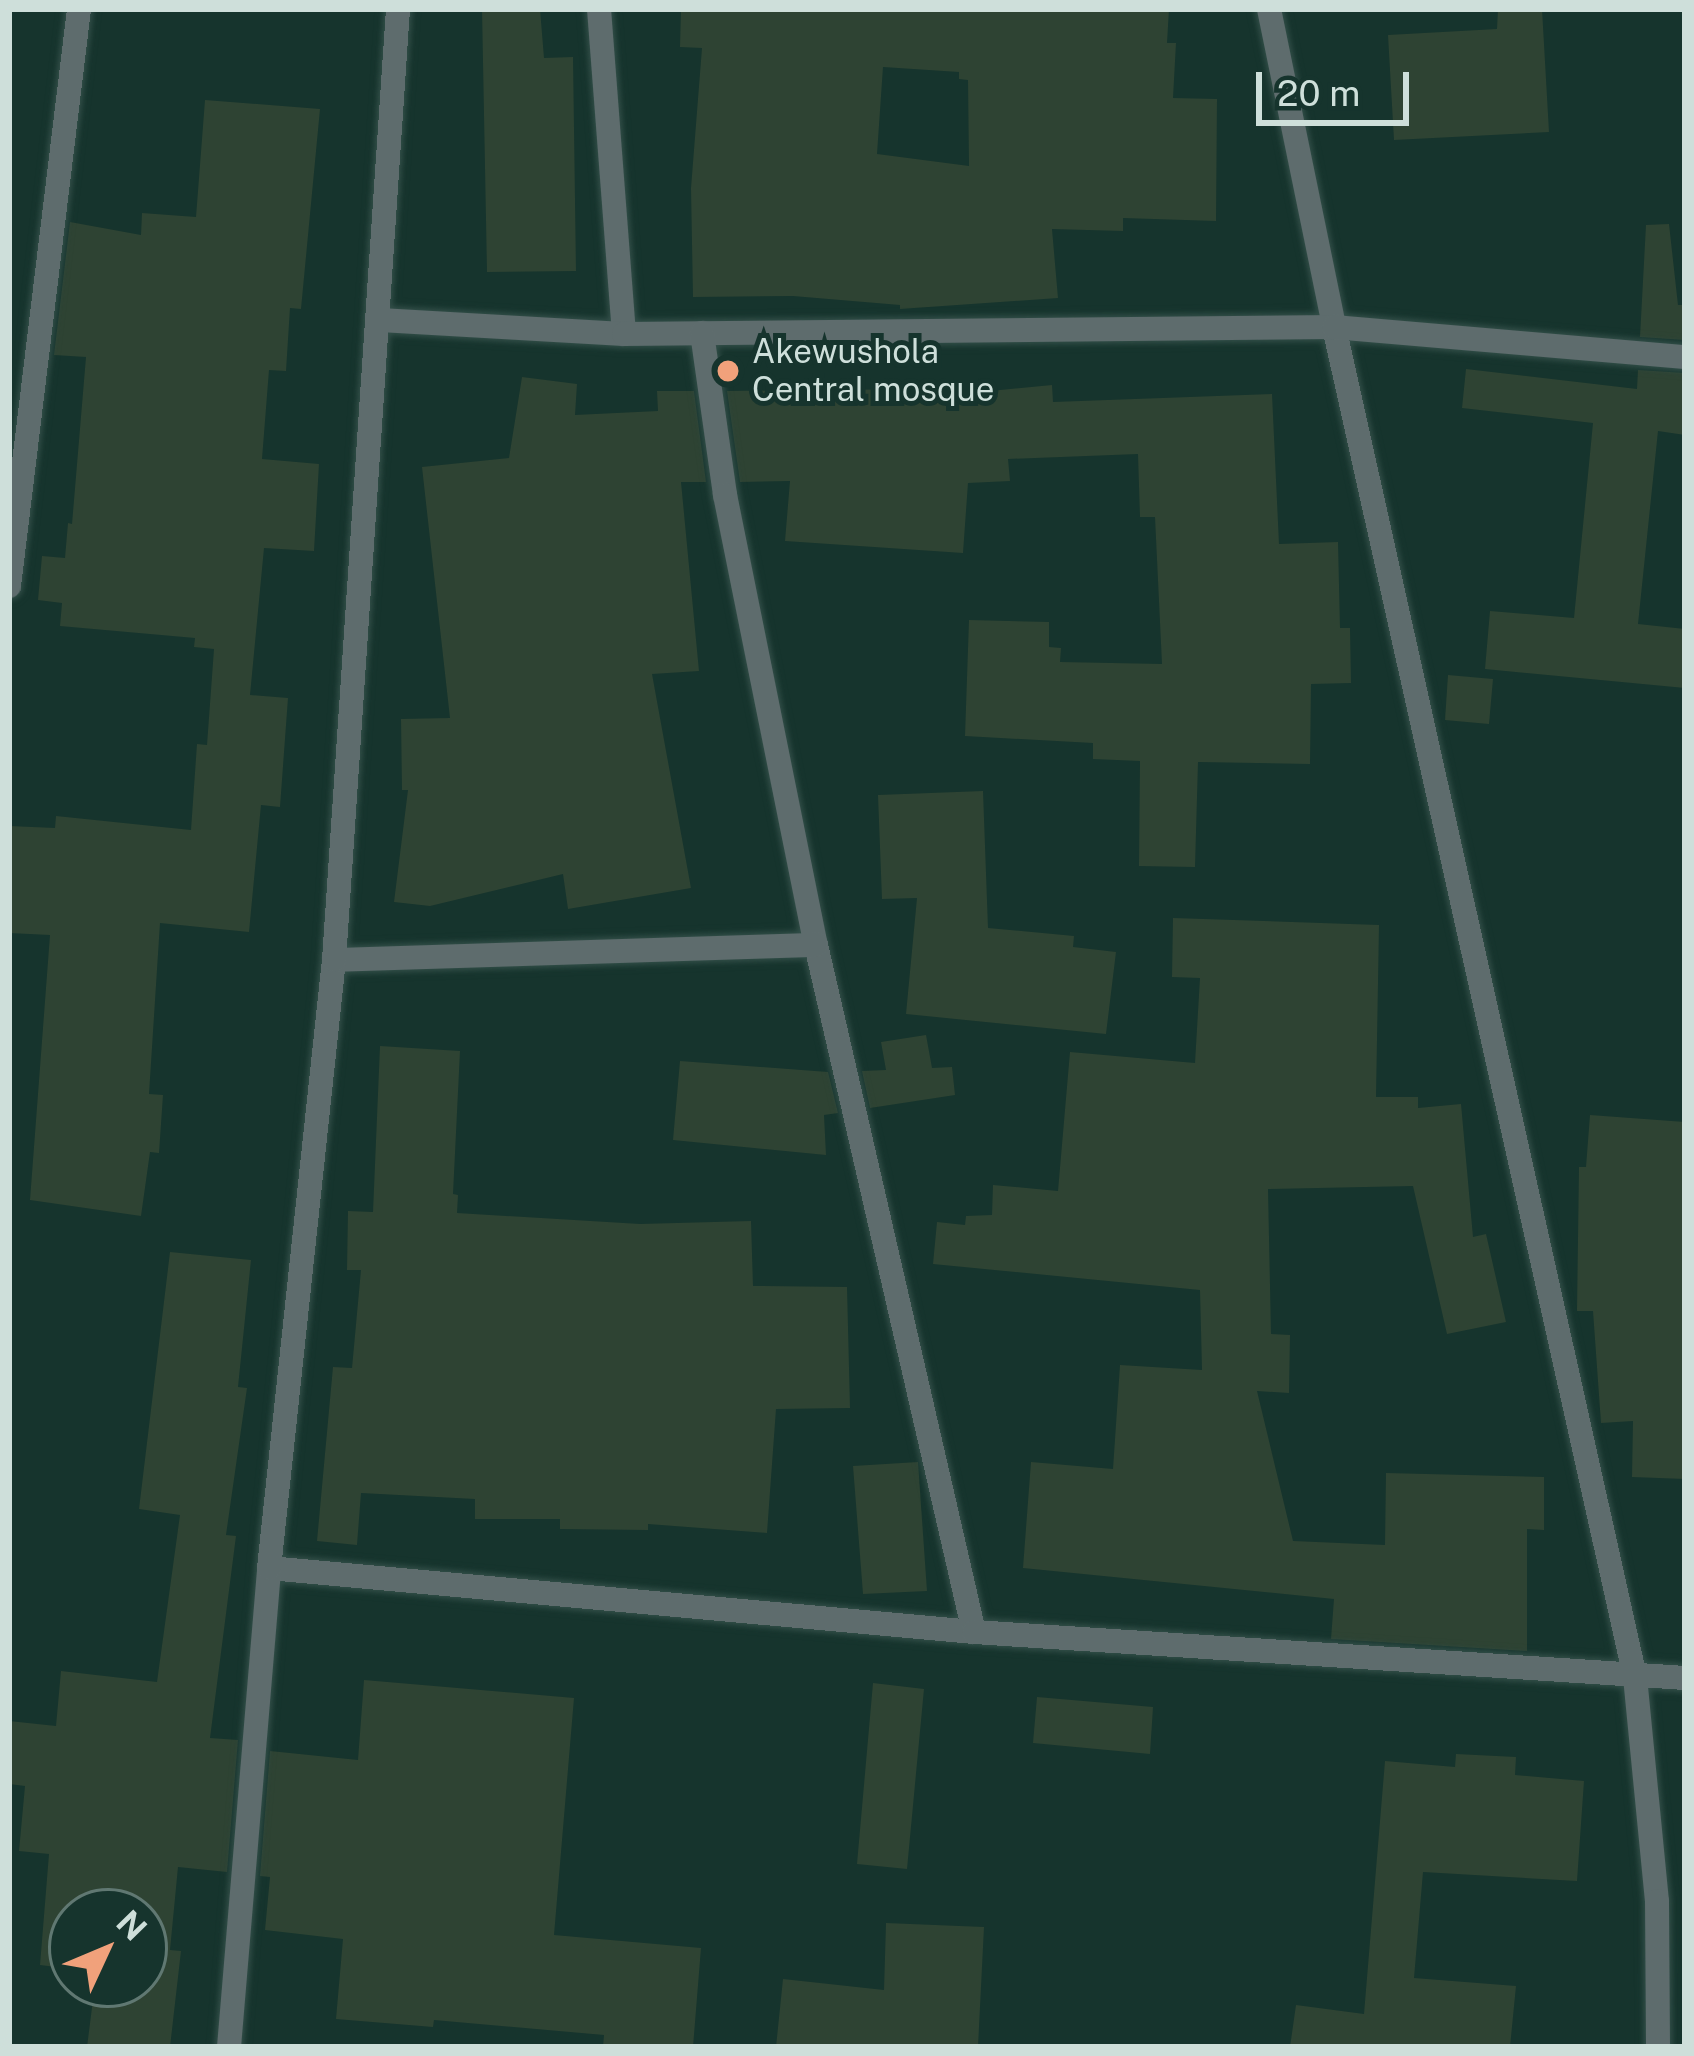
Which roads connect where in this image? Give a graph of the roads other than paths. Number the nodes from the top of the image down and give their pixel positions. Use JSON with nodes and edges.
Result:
{"nodes":[{"id":1,"x":79,"y":9,"type":"edge"},
{"id":2,"x":398,"y":9,"type":"edge"},
{"id":3,"x":599,"y":9,"type":"edge"},
{"id":4,"x":1269,"y":9,"type":"edge"},
{"id":5,"x":380,"y":320,"type":"junction"},
{"id":6,"x":1334,"y":327,"type":"junction"},
{"id":7,"x":702,"y":333,"type":"junction"},
{"id":8,"x":624,"y":334,"type":"junction"},
{"id":9,"x":1685,"y":357,"type":"edge"},
{"id":10,"x":9,"y":586,"type":"edge"},
{"id":11,"x":816,"y":945,"type":"junction"},
{"id":12,"x":334,"y":960,"type":"junction"},
{"id":13,"x":269,"y":1568,"type":"junction"},
{"id":14,"x":974,"y":1632,"type":"junction"},
{"id":15,"x":1635,"y":1677,"type":"junction"},
{"id":16,"x":1685,"y":1678,"type":"edge"},
{"id":17,"x":229,"y":2047,"type":"edge"},
{"id":18,"x":1658,"y":2047,"type":"edge"}],
"edges":[{"from":1,"to":10,"type":"street"},
{"from":2,"to":5,"type":"street"},
{"from":3,"to":8,"type":"street"},
{"from":4,"to":6,"type":"street"},
{"from":5,"to":8,"type":"street"},
{"from":5,"to":12,"type":"street"},
{"from":6,"to":7,"type":"street"},
{"from":6,"to":9,"type":"street"},
{"from":6,"to":15,"type":"street"},
{"from":7,"to":8,"type":"street"},
{"from":7,"to":11,"type":"street"},
{"from":11,"to":12,"type":"street"},
{"from":11,"to":14,"type":"street"},
{"from":12,"to":13,"type":"street"},
{"from":13,"to":14,"type":"street"},
{"from":13,"to":17,"type":"street"},
{"from":14,"to":15,"type":"street"},
{"from":15,"to":16,"type":"street"},
{"from":15,"to":18,"type":"street"}]}
